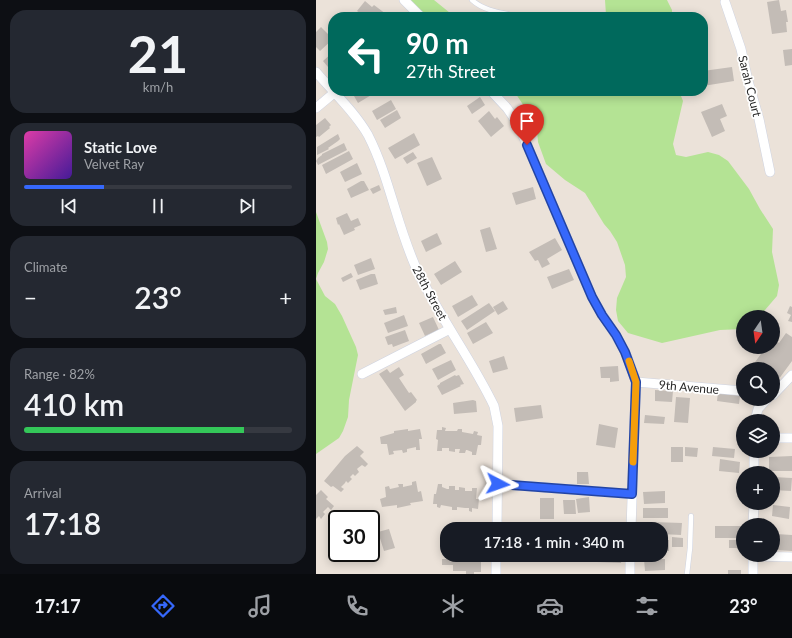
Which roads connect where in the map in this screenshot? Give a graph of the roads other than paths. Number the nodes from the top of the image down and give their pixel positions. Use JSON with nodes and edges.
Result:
{"nodes":[{"id":1,"x":404,"y":0,"type":"edge"},
{"id":2,"x":472,"y":0,"type":"edge"},
{"id":3,"x":728,"y":1,"type":"edge"},
{"id":4,"x":416,"y":12,"type":"edge"},
{"id":5,"x":500,"y":12,"type":"edge"},
{"id":6,"x":316,"y":72,"type":"edge"},
{"id":7,"x":328,"y":86,"type":"edge"},
{"id":8,"x":330,"y":96,"type":"edge"},
{"id":9,"x":337,"y":96,"type":"edge"},
{"id":10,"x":496,"y":96,"type":"edge"},
{"id":11,"x":316,"y":108,"type":"edge"},
{"id":12,"x":770,"y":172,"type":"dead end"},
{"id":13,"x":450,"y":329,"type":"junction"},
{"id":14,"x":362,"y":374,"type":"dead end"},
{"id":15,"x":792,"y":374,"type":"edge"},
{"id":16,"x":636,"y":382,"type":"junction"},
{"id":17,"x":780,"y":387,"type":"edge"},
{"id":18,"x":736,"y":390,"type":"edge"},
{"id":19,"x":780,"y":438,"type":"edge"},
{"id":20,"x":792,"y":438,"type":"edge"},
{"id":21,"x":498,"y":484,"type":"junction"},
{"id":22,"x":632,"y":494,"type":"junction"},
{"id":23,"x":691,"y":516,"type":"dead end"},
{"id":24,"x":497,"y":522,"type":"edge"},
{"id":25,"x":631,"y":522,"type":"edge"},
{"id":26,"x":780,"y":557,"type":"edge"},
{"id":27,"x":792,"y":557,"type":"edge"},
{"id":28,"x":496,"y":562,"type":"edge"},
{"id":29,"x":630,"y":562,"type":"edge"},
{"id":30,"x":753,"y":562,"type":"edge"},
{"id":31,"x":496,"y":574,"type":"edge"},
{"id":32,"x":630,"y":574,"type":"edge"},
{"id":33,"x":687,"y":574,"type":"edge"},
{"id":34,"x":753,"y":574,"type":"edge"}],
"edges":[{"from":1,"to":4,"type":"street"},
{"from":2,"to":5,"type":"lane"},
{"from":3,"to":12,"type":"street","name":"Sarah Court"},
{"from":6,"to":7,"type":"street","name":"28th Street"},
{"from":8,"to":11,"type":"street"},
{"from":9,"to":13,"type":"street","name":"28th Street"},
{"from":10,"to":16,"type":"street"},
{"from":13,"to":14,"type":"street"},
{"from":13,"to":21,"type":"street","name":"28th Street"},
{"from":15,"to":17,"type":"street"},
{"from":16,"to":18,"type":"street","name":"9th Avenue"},
{"from":16,"to":22,"type":"street"},
{"from":19,"to":20,"type":"street"},
{"from":21,"to":22,"type":"street"},
{"from":21,"to":24,"type":"street","name":"28th Street"},
{"from":22,"to":25,"type":"street"},
{"from":23,"to":33,"type":"lane"},
{"from":26,"to":27,"type":"street"},
{"from":28,"to":31,"type":"street"},
{"from":29,"to":32,"type":"street"},
{"from":30,"to":34,"type":"street"}]}
